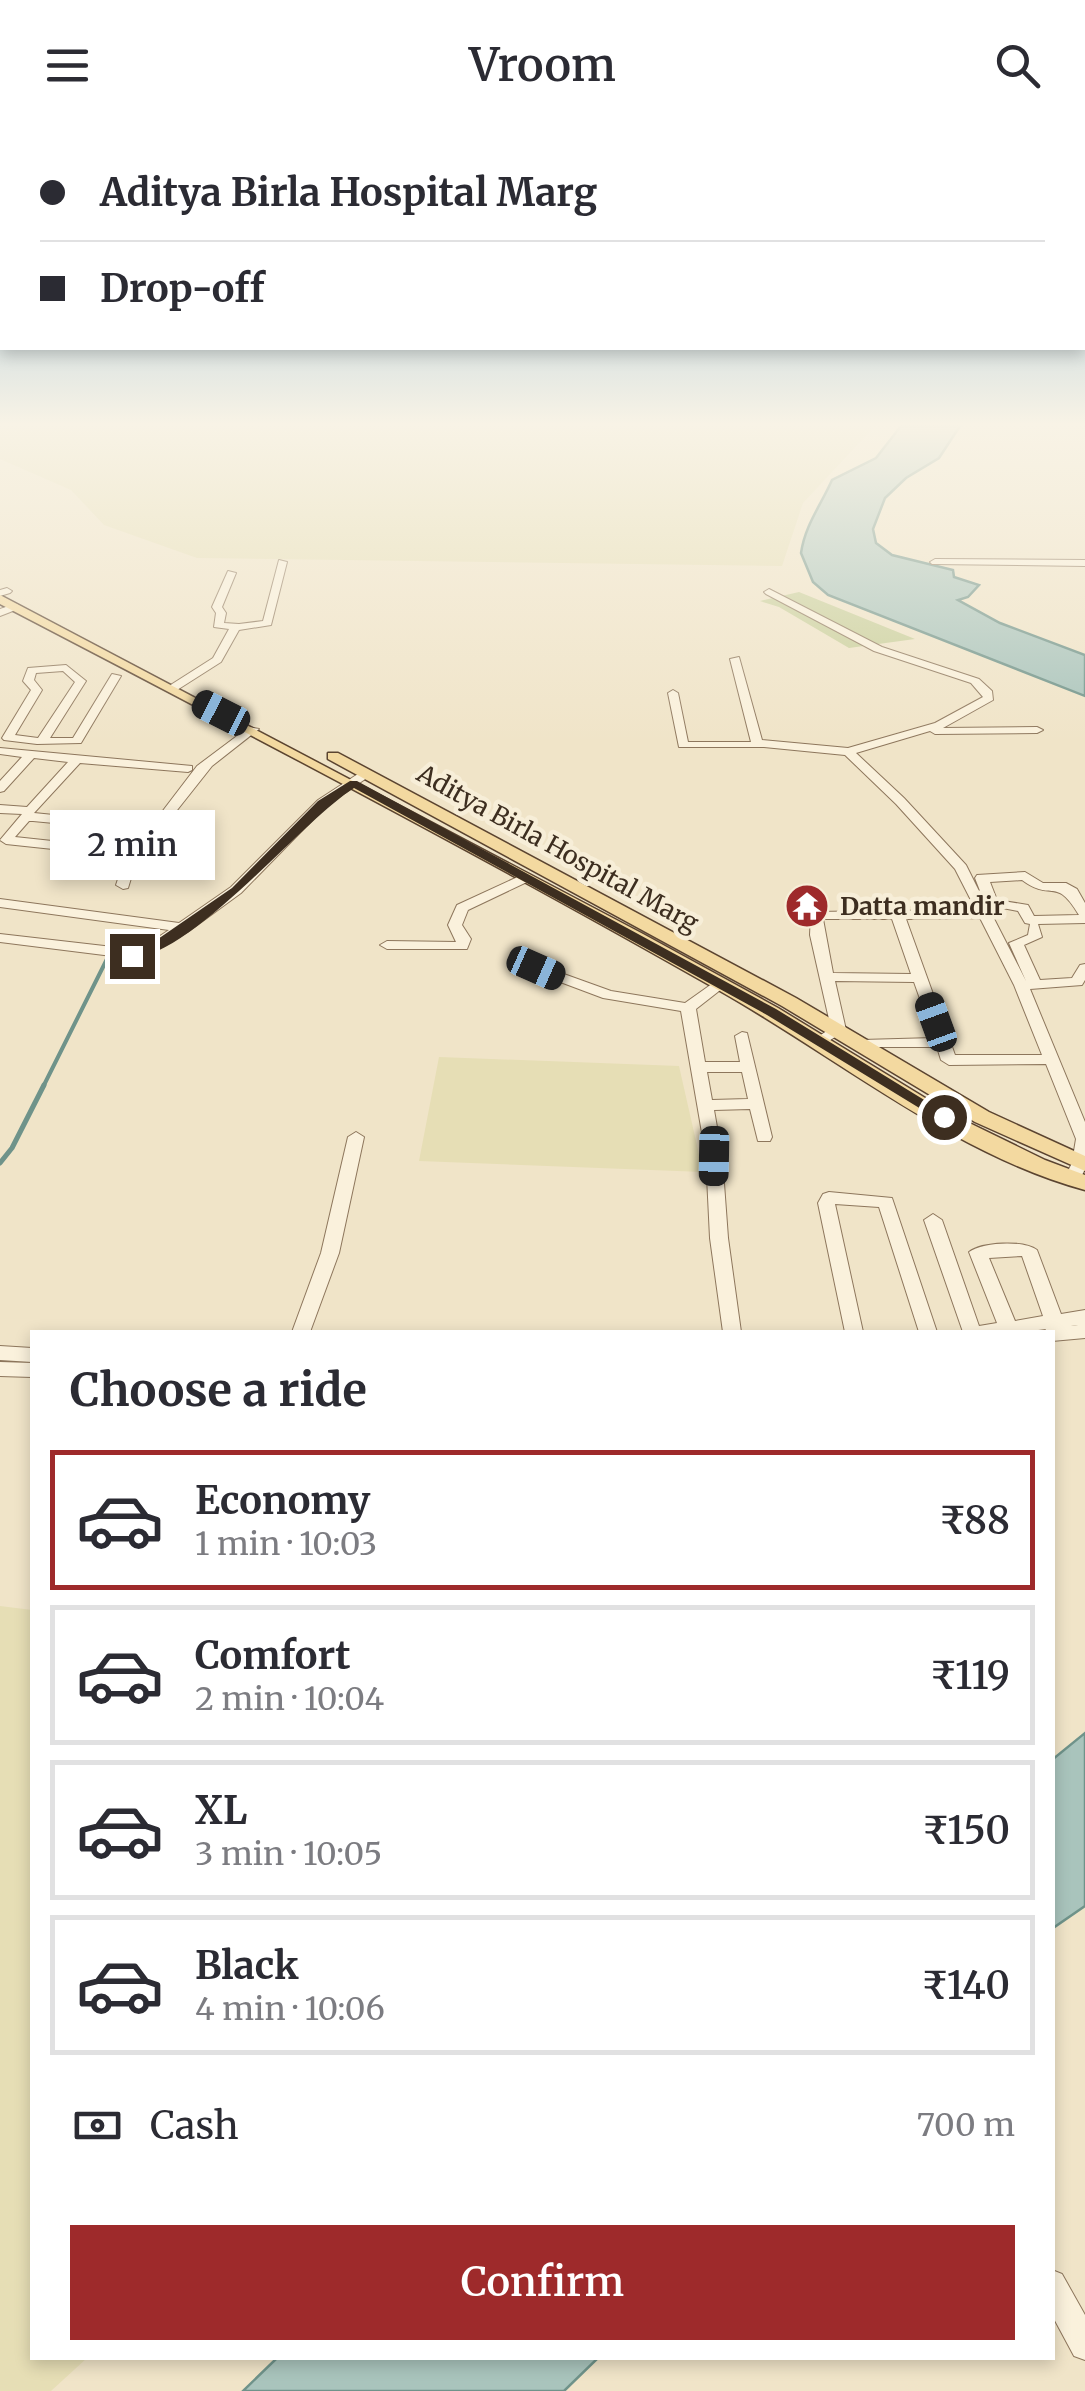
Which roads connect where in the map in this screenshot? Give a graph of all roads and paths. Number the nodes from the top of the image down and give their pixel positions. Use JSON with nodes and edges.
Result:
{"nodes":[{"id":1,"x":282,"y":562,"type":"dead end"},
{"id":2,"x":935,"y":562,"type":"dead end"},
{"id":3,"x":1085,"y":563,"type":"edge"},
{"id":4,"x":232,"y":573,"type":"dead end"},
{"id":5,"x":769,"y":592,"type":"dead end"},
{"id":6,"x":4,"y":598,"type":"edge"},
{"id":7,"x":238,"y":627,"type":"junction"},
{"id":8,"x":735,"y":659,"type":"dead end"},
{"id":9,"x":138,"y":670,"type":"junction"},
{"id":10,"x":116,"y":676,"type":"junction"},
{"id":11,"x":80,"y":681,"type":"junction"},
{"id":12,"x":179,"y":684,"type":"junction"},
{"id":13,"x":674,"y":693,"type":"dead end"},
{"id":14,"x":249,"y":728,"type":"junction"},
{"id":15,"x":1037,"y":730,"type":"dead end"},
{"id":16,"x":920,"y":731,"type":"junction"},
{"id":17,"x":37,"y":741,"type":"dead end"},
{"id":18,"x":760,"y":745,"type":"junction"},
{"id":19,"x":0,"y":751,"type":"edge"},
{"id":20,"x":848,"y":752,"type":"junction"},
{"id":21,"x":31,"y":754,"type":"junction"},
{"id":22,"x":77,"y":759,"type":"junction"},
{"id":23,"x":205,"y":759,"type":"junction"},
{"id":24,"x":361,"y":778,"type":"junction"},
{"id":25,"x":0,"y":788,"type":"edge"},
{"id":26,"x":0,"y":809,"type":"edge"},
{"id":27,"x":442,"y":824,"type":"junction"},
{"id":28,"x":136,"y":826,"type":"junction"},
{"id":29,"x":157,"y":828,"type":"junction"},
{"id":30,"x":524,"y":878,"type":"junction"},
{"id":31,"x":123,"y":885,"type":"dead end"},
{"id":32,"x":556,"y":887,"type":"junction"},
{"id":33,"x":1,"y":905,"type":"edge"},
{"id":34,"x":897,"y":914,"type":"junction"},
{"id":35,"x":986,"y":914,"type":"junction"},
{"id":36,"x":1085,"y":917,"type":"edge"},
{"id":37,"x":1032,"y":924,"type":"junction"},
{"id":38,"x":1085,"y":927,"type":"edge"},
{"id":39,"x":184,"y":928,"type":"junction"},
{"id":40,"x":0,"y":938,"type":"edge"},
{"id":41,"x":387,"y":945,"type":"dead end"},
{"id":42,"x":136,"y":956,"type":"junction"},
{"id":43,"x":536,"y":968,"type":"dead end"},
{"id":44,"x":1085,"y":968,"type":"edge"},
{"id":45,"x":120,"y":974,"type":"dead end"},
{"id":46,"x":827,"y":977,"type":"junction"},
{"id":47,"x":920,"y":978,"type":"junction"},
{"id":48,"x":721,"y":984,"type":"junction"},
{"id":49,"x":1028,"y":985,"type":"junction"},
{"id":50,"x":688,"y":1008,"type":"junction"},
{"id":51,"x":839,"y":1030,"type":"junction"},
{"id":52,"x":742,"y":1036,"type":"dead end"},
{"id":53,"x":820,"y":1041,"type":"junction"},
{"id":54,"x":942,"y":1042,"type":"junction"},
{"id":55,"x":862,"y":1044,"type":"junction"},
{"id":56,"x":1050,"y":1059,"type":"junction"},
{"id":57,"x":749,"y":1066,"type":"junction"},
{"id":58,"x":699,"y":1067,"type":"junction"},
{"id":59,"x":757,"y":1104,"type":"junction"},
{"id":60,"x":704,"y":1105,"type":"junction"},
{"id":61,"x":356,"y":1137,"type":"dead end"},
{"id":62,"x":764,"y":1137,"type":"dead end"},
{"id":63,"x":1080,"y":1172,"type":"edge"},
{"id":64,"x":933,"y":1220,"type":"dead end"},
{"id":65,"x":1085,"y":1318,"type":"edge"},
{"id":66,"x":1054,"y":1328,"type":"edge"},
{"id":67,"x":1009,"y":1329,"type":"junction"},
{"id":68,"x":302,"y":1330,"type":"edge"},
{"id":69,"x":732,"y":1330,"type":"edge"},
{"id":70,"x":854,"y":1330,"type":"edge"},
{"id":71,"x":927,"y":1330,"type":"edge"},
{"id":72,"x":971,"y":1330,"type":"edge"},
{"id":73,"x":1000,"y":1330,"type":"edge"},
{"id":74,"x":1085,"y":1331,"type":"edge"},
{"id":75,"x":0,"y":1354,"type":"edge"},
{"id":76,"x":30,"y":1355,"type":"edge"},
{"id":77,"x":0,"y":1369,"type":"edge"},
{"id":78,"x":30,"y":1370,"type":"edge"},
{"id":79,"x":1055,"y":2290,"type":"edge"},
{"id":80,"x":1085,"y":2345,"type":"edge"}],
"edges":[{"from":1,"to":7,"type":"street"},
{"from":2,"to":3,"type":"street"},
{"from":4,"to":7,"type":"street"},
{"from":5,"to":16,"type":"street"},
{"from":6,"to":9,"type":"main road","name":"Aditya Birla Hospital Marg"},
{"from":6,"to":12,"type":"main road","name":"Aditya Birla Hospital Marg"},
{"from":7,"to":12,"type":"street"},
{"from":8,"to":18,"type":"street"},
{"from":9,"to":10,"type":"street"},
{"from":9,"to":12,"type":"main road","name":"Aditya Birla Hospital Marg"},
{"from":10,"to":11,"type":"street"},
{"from":10,"to":11,"type":"street"},
{"from":11,"to":17,"type":"street"},
{"from":12,"to":14,"type":"main road","name":"Aditya Birla Hospital Marg"},
{"from":12,"to":24,"type":"main road","name":"Aditya Birla Hospital Marg"},
{"from":13,"to":18,"type":"street"},
{"from":14,"to":23,"type":"street"},
{"from":14,"to":24,"type":"main road","name":"Aditya Birla Hospital Marg"},
{"from":15,"to":16,"type":"street"},
{"from":16,"to":20,"type":"street"},
{"from":18,"to":20,"type":"street"},
{"from":19,"to":21,"type":"street"},
{"from":20,"to":35,"type":"street"},
{"from":21,"to":22,"type":"street"},
{"from":21,"to":25,"type":"street"},
{"from":22,"to":23,"type":"street"},
{"from":22,"to":26,"type":"street"},
{"from":23,"to":29,"type":"street"},
{"from":24,"to":27,"type":"main road","name":"Aditya Birla Hospital Marg"},
{"from":24,"to":39,"type":"street"},
{"from":27,"to":30,"type":"main road","name":"Aditya Birla Hospital Marg"},
{"from":27,"to":32,"type":"main road","name":"Aditya Birla Hospital Marg"},
{"from":28,"to":28,"type":"street"},
{"from":28,"to":29,"type":"street"},
{"from":29,"to":31,"type":"street"},
{"from":30,"to":32,"type":"main road","name":"Aditya Birla Hospital Marg"},
{"from":30,"to":41,"type":"street"},
{"from":32,"to":48,"type":"main road","name":"Aditya Birla Hospital Marg"},
{"from":32,"to":51,"type":"main road","name":"Aditya Birla Hospital Marg"},
{"from":33,"to":39,"type":"street"},
{"from":34,"to":35,"type":"street"},
{"from":34,"to":46,"type":"street"},
{"from":34,"to":47,"type":"street"},
{"from":35,"to":49,"type":"street"},
{"from":36,"to":37,"type":"street"},
{"from":36,"to":37,"type":"street"},
{"from":37,"to":38,"type":"street"},
{"from":37,"to":49,"type":"street"},
{"from":39,"to":42,"type":"street"},
{"from":40,"to":42,"type":"street"},
{"from":42,"to":45,"type":"street"},
{"from":43,"to":50,"type":"street"},
{"from":44,"to":49,"type":"street"},
{"from":46,"to":47,"type":"street"},
{"from":46,"to":51,"type":"street"},
{"from":47,"to":54,"type":"street"},
{"from":48,"to":50,"type":"street"},
{"from":48,"to":53,"type":"main road","name":"Aditya Birla Hospital Marg"},
{"from":49,"to":56,"type":"street"},
{"from":50,"to":58,"type":"street"},
{"from":51,"to":53,"type":"street"},
{"from":51,"to":55,"type":"main road","name":"Aditya Birla Hospital Marg"},
{"from":52,"to":57,"type":"street"},
{"from":53,"to":63,"type":"main road","name":"Aditya Birla Hospital Marg"},
{"from":54,"to":55,"type":"street"},
{"from":54,"to":56,"type":"street"},
{"from":55,"to":63,"type":"main road","name":"Aditya Birla Hospital Marg"},
{"from":56,"to":63,"type":"street"},
{"from":57,"to":58,"type":"street"},
{"from":57,"to":59,"type":"street"},
{"from":58,"to":60,"type":"street"},
{"from":59,"to":60,"type":"street"},
{"from":59,"to":62,"type":"street"},
{"from":60,"to":69,"type":"street"},
{"from":61,"to":68,"type":"street"},
{"from":64,"to":72,"type":"street"},
{"from":65,"to":66,"type":"street"},
{"from":66,"to":67,"type":"street"},
{"from":66,"to":67,"type":"street"},
{"from":66,"to":74,"type":"street"},
{"from":67,"to":73,"type":"street"},
{"from":70,"to":71,"type":"street"},
{"from":75,"to":76,"type":"street"},
{"from":77,"to":78,"type":"street"},
{"from":79,"to":80,"type":"street"}]}
